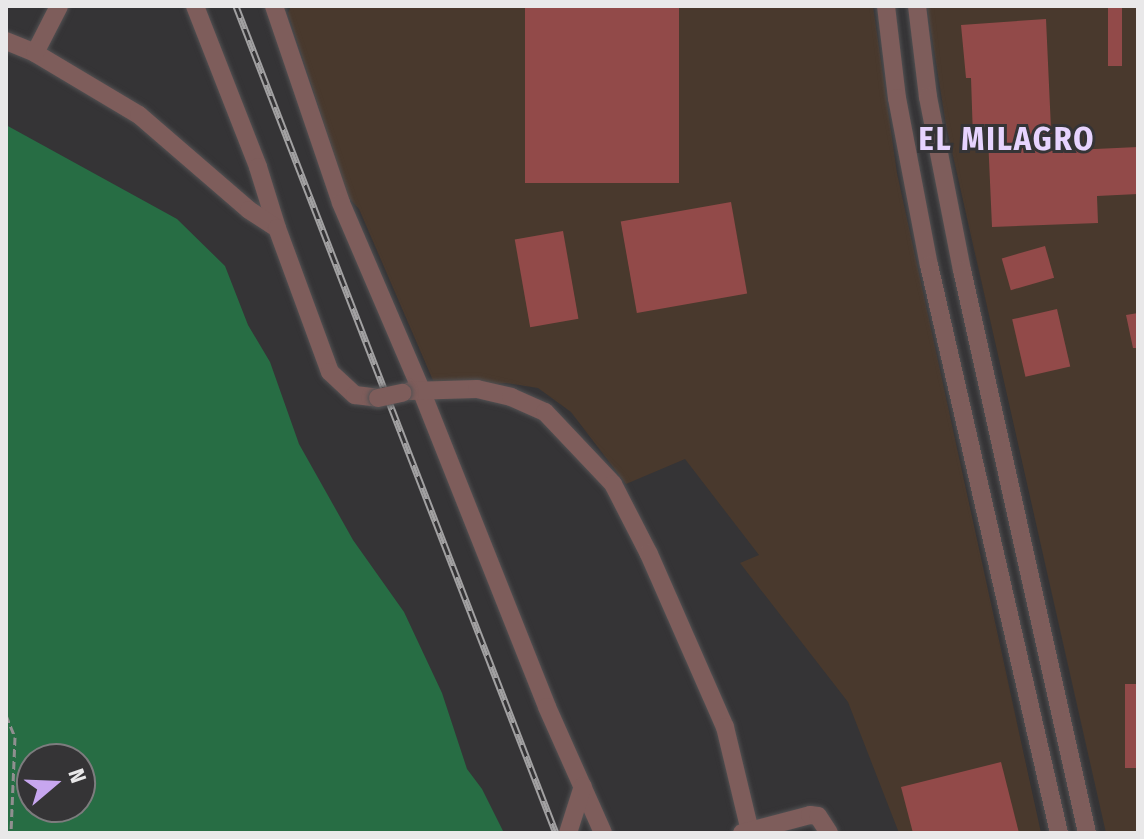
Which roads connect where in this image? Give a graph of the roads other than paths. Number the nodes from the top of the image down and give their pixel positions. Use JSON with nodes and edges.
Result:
{"nodes":[{"id":1,"x":59,"y":6,"type":"edge"},
{"id":2,"x":195,"y":6,"type":"edge"},
{"id":3,"x":274,"y":6,"type":"edge"},
{"id":4,"x":886,"y":6,"type":"edge"},
{"id":5,"x":917,"y":6,"type":"edge"},
{"id":6,"x":6,"y":41,"type":"edge"},
{"id":7,"x":35,"y":53,"type":"junction"},
{"id":8,"x":928,"y":97,"type":"junction"},
{"id":9,"x":897,"y":98,"type":"junction"},
{"id":10,"x":277,"y":228,"type":"junction"},
{"id":11,"x":988,"y":385,"type":"junction"},
{"id":12,"x":412,"y":391,"type":"junction"},
{"id":13,"x":958,"y":391,"type":"junction"},
{"id":14,"x":1047,"y":651,"type":"junction"},
{"id":15,"x":1019,"y":656,"type":"junction"},
{"id":16,"x":1058,"y":703,"type":"junction"},
{"id":17,"x":1031,"y":710,"type":"junction"},
{"id":18,"x":583,"y":786,"type":"junction"},
{"id":19,"x":746,"y":832,"type":"edge"},
{"id":20,"x":568,"y":833,"type":"edge"},
{"id":21,"x":603,"y":833,"type":"edge"},
{"id":22,"x":829,"y":833,"type":"edge"},
{"id":23,"x":1059,"y":833,"type":"edge"},
{"id":24,"x":1087,"y":833,"type":"edge"}],
"edges":[{"from":1,"to":7,"type":"street"},
{"from":2,"to":10,"type":"street"},
{"from":3,"to":12,"type":"street"},
{"from":4,"to":9,"type":"street"},
{"from":5,"to":8,"type":"street"},
{"from":6,"to":7,"type":"street"},
{"from":7,"to":10,"type":"street"},
{"from":8,"to":9,"type":"street"},
{"from":8,"to":11,"type":"street"},
{"from":9,"to":13,"type":"street"},
{"from":10,"to":12,"type":"street","bridge":true},
{"from":11,"to":13,"type":"street"},
{"from":11,"to":14,"type":"street"},
{"from":12,"to":18,"type":"street"},
{"from":12,"to":19,"type":"street"},
{"from":13,"to":15,"type":"street"},
{"from":14,"to":15,"type":"street"},
{"from":14,"to":16,"type":"street"},
{"from":15,"to":17,"type":"street"},
{"from":16,"to":17,"type":"street"},
{"from":16,"to":24,"type":"street"},
{"from":17,"to":23,"type":"street"},
{"from":18,"to":20,"type":"street"},
{"from":18,"to":21,"type":"street"},
{"from":19,"to":22,"type":"street"}]}
